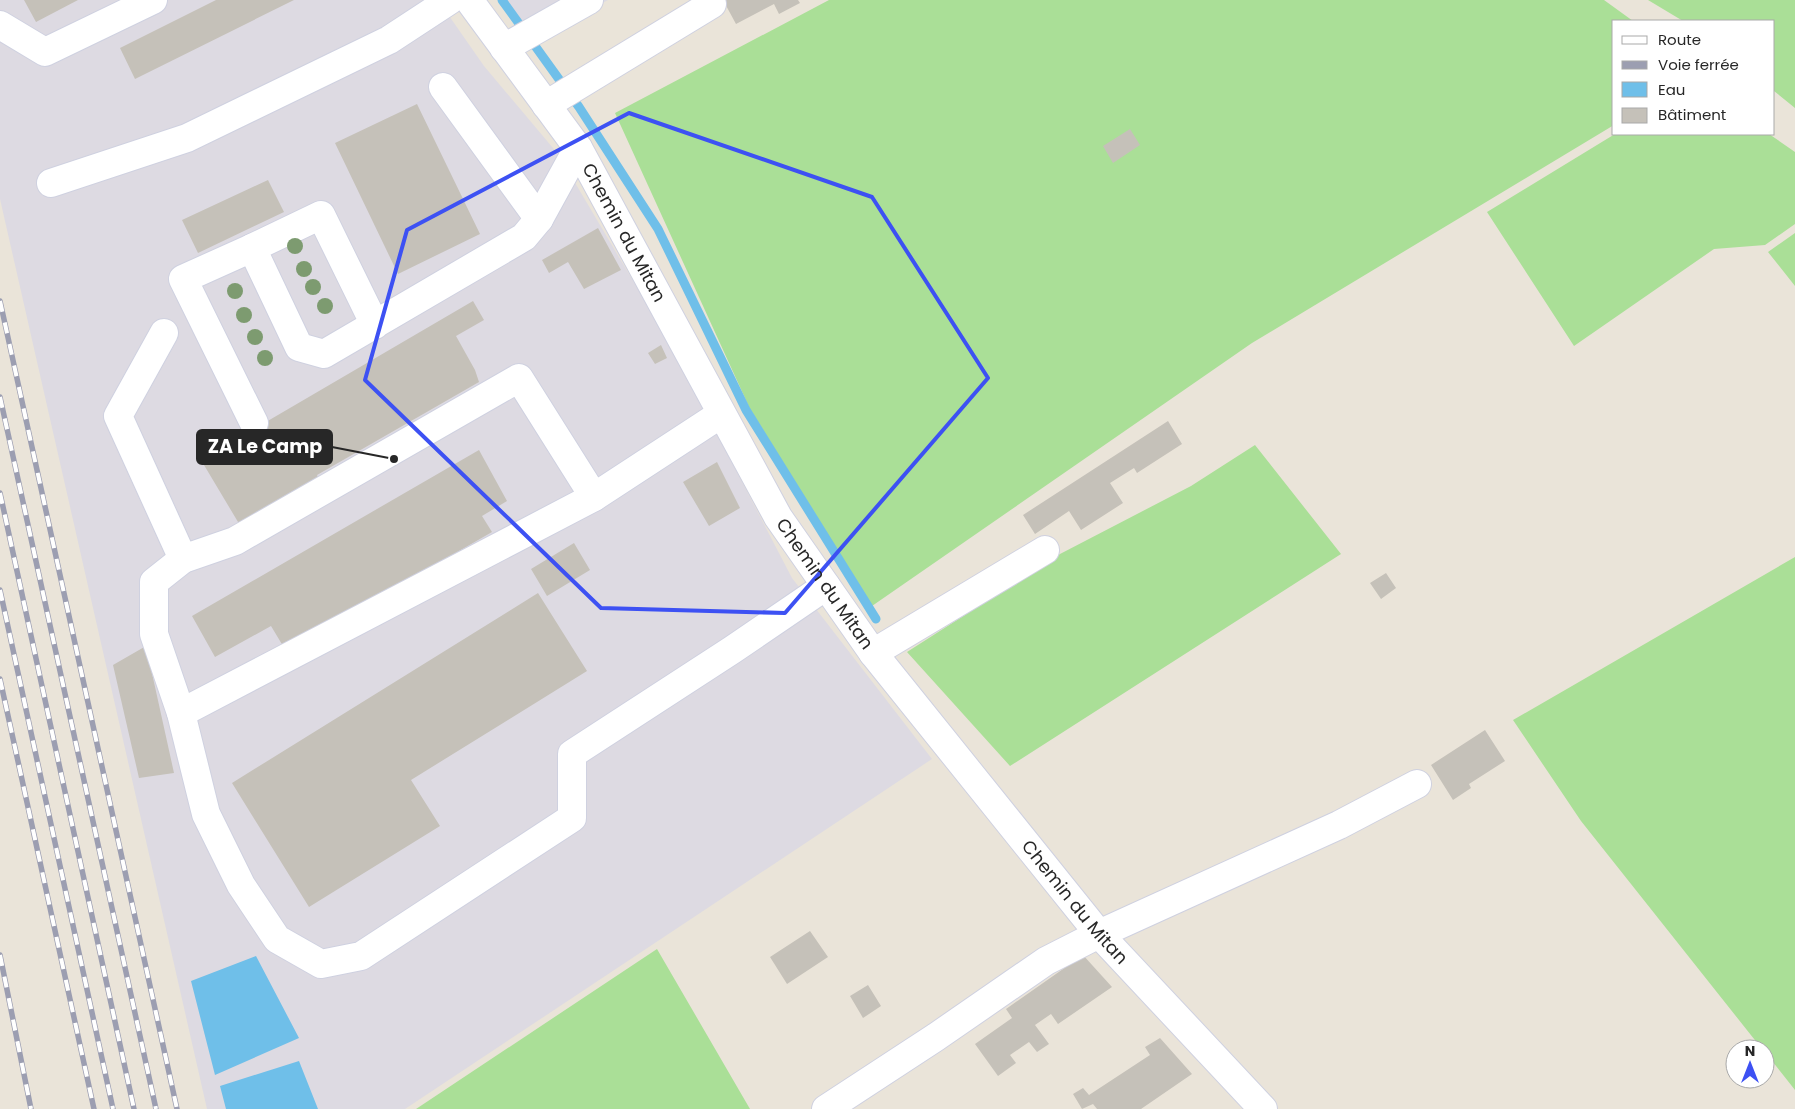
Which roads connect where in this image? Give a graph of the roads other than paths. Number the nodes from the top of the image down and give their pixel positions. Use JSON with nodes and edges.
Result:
{"nodes":[{"id":1,"x":154,"y":0,"type":"edge"},
{"id":2,"x":450,"y":0,"type":"edge"},
{"id":3,"x":469,"y":0,"type":"edge"},
{"id":4,"x":589,"y":0,"type":"edge"},
{"id":5,"x":712,"y":4,"type":"dead end"},
{"id":6,"x":0,"y":25,"type":"edge"},
{"id":7,"x":504,"y":48,"type":"junction"},
{"id":8,"x":443,"y":88,"type":"dead end"},
{"id":9,"x":546,"y":104,"type":"junction"},
{"id":10,"x":578,"y":148,"type":"junction"},
{"id":11,"x":50,"y":183,"type":"dead end"},
{"id":12,"x":539,"y":220,"type":"junction"},
{"id":13,"x":252,"y":248,"type":"junction"},
{"id":14,"x":375,"y":324,"type":"junction"},
{"id":15,"x":164,"y":333,"type":"dead end"},
{"id":16,"x":722,"y":414,"type":"junction"},
{"id":17,"x":254,"y":423,"type":"dead end"},
{"id":18,"x":594,"y":497,"type":"junction"},
{"id":19,"x":1044,"y":550,"type":"dead end"},
{"id":20,"x":183,"y":559,"type":"junction"},
{"id":21,"x":826,"y":586,"type":"junction"},
{"id":22,"x":873,"y":653,"type":"junction"},
{"id":23,"x":181,"y":713,"type":"junction"},
{"id":24,"x":1418,"y":784,"type":"dead end"},
{"id":25,"x":1099,"y":934,"type":"junction"},
{"id":26,"x":826,"y":1109,"type":"edge"},
{"id":27,"x":1263,"y":1109,"type":"edge"}],
"edges":[{"from":1,"to":6,"type":"street"},
{"from":2,"to":11,"type":"street"},
{"from":3,"to":7,"type":"street","name":"Chemin du Mitan"},
{"from":4,"to":7,"type":"street"},
{"from":5,"to":9,"type":"street"},
{"from":7,"to":9,"type":"street","name":"Chemin du Mitan"},
{"from":8,"to":12,"type":"street"},
{"from":9,"to":10,"type":"street","name":"Chemin du Mitan"},
{"from":10,"to":12,"type":"street"},
{"from":10,"to":16,"type":"street","name":"Chemin du Mitan"},
{"from":12,"to":14,"type":"street"},
{"from":13,"to":14,"type":"street"},
{"from":13,"to":14,"type":"street"},
{"from":13,"to":17,"type":"street"},
{"from":15,"to":20,"type":"street"},
{"from":16,"to":18,"type":"street"},
{"from":16,"to":21,"type":"street","name":"Chemin du Mitan"},
{"from":18,"to":20,"type":"street"},
{"from":18,"to":23,"type":"street"},
{"from":19,"to":22,"type":"street"},
{"from":20,"to":23,"type":"street"},
{"from":21,"to":22,"type":"street","name":"Chemin du Mitan"},
{"from":21,"to":23,"type":"street"},
{"from":22,"to":25,"type":"street","name":"Chemin du Mitan"},
{"from":24,"to":25,"type":"street"},
{"from":25,"to":26,"type":"street"},
{"from":25,"to":27,"type":"street","name":"Chemin du Mitan"}]}
